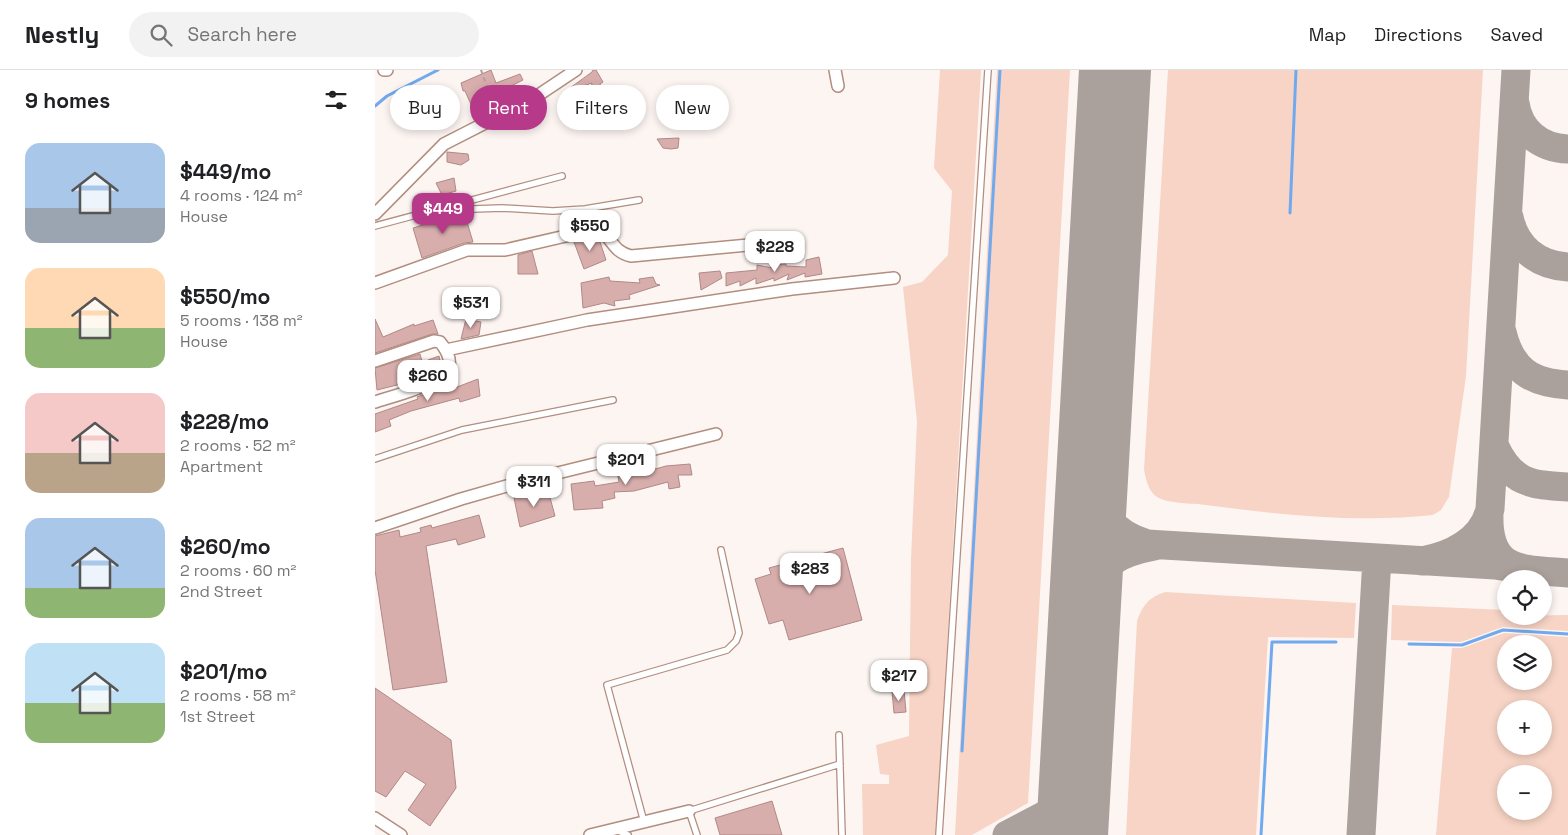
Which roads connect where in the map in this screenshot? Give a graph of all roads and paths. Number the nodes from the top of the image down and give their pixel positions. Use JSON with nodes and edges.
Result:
{"nodes":[{"id":1,"x":481,"y":70,"type":"edge"},
{"id":2,"x":576,"y":70,"type":"edge"},
{"id":3,"x":835,"y":70,"type":"edge"},
{"id":4,"x":988,"y":70,"type":"edge"},
{"id":5,"x":487,"y":85,"type":"edge"},
{"id":6,"x":838,"y":86,"type":"dead end"},
{"id":7,"x":547,"y":91,"type":"edge"},
{"id":8,"x":471,"y":130,"type":"edge"},
{"id":9,"x":563,"y":176,"type":"dead end"},
{"id":10,"x":639,"y":200,"type":"dead end"},
{"id":11,"x":459,"y":204,"type":"junction"},
{"id":12,"x":375,"y":214,"type":"edge"},
{"id":13,"x":375,"y":226,"type":"edge"},
{"id":14,"x":769,"y":243,"type":"dead end"},
{"id":15,"x":894,"y":278,"type":"dead end"},
{"id":16,"x":375,"y":283,"type":"edge"},
{"id":17,"x":446,"y":350,"type":"junction"},
{"id":18,"x":375,"y":361,"type":"edge"},
{"id":19,"x":613,"y":400,"type":"dead end"},
{"id":20,"x":375,"y":402,"type":"edge"},
{"id":21,"x":716,"y":434,"type":"dead end"},
{"id":22,"x":375,"y":459,"type":"edge"},
{"id":23,"x":375,"y":528,"type":"edge"},
{"id":24,"x":721,"y":550,"type":"dead end"},
{"id":25,"x":839,"y":735,"type":"dead end"},
{"id":26,"x":840,"y":764,"type":"junction"},
{"id":27,"x":689,"y":810,"type":"junction"},
{"id":28,"x":375,"y":818,"type":"edge"},
{"id":29,"x":644,"y":822,"type":"junction"},
{"id":30,"x":615,"y":829,"type":"junction"},
{"id":31,"x":401,"y":835,"type":"edge"},
{"id":32,"x":590,"y":835,"type":"edge"},
{"id":33,"x":628,"y":835,"type":"edge"},
{"id":34,"x":697,"y":835,"type":"edge"},
{"id":35,"x":842,"y":835,"type":"edge"},
{"id":36,"x":939,"y":835,"type":"edge"}],
"edges":[{"from":1,"to":5,"type":"path"},
{"from":2,"to":7,"type":"street"},
{"from":3,"to":6,"type":"street"},
{"from":4,"to":36,"type":"lane"},
{"from":8,"to":12,"type":"street"},
{"from":9,"to":11,"type":"lane"},
{"from":10,"to":11,"type":"lane"},
{"from":11,"to":13,"type":"lane"},
{"from":14,"to":16,"type":"street"},
{"from":15,"to":17,"type":"street"},
{"from":17,"to":18,"type":"street"},
{"from":17,"to":20,"type":"street"},
{"from":19,"to":22,"type":"lane"},
{"from":21,"to":23,"type":"street"},
{"from":24,"to":29,"type":"lane"},
{"from":25,"to":26,"type":"lane"},
{"from":26,"to":27,"type":"lane"},
{"from":26,"to":35,"type":"lane"},
{"from":27,"to":29,"type":"street"},
{"from":27,"to":34,"type":"lane"},
{"from":28,"to":31,"type":"street"},
{"from":29,"to":30,"type":"street"},
{"from":30,"to":32,"type":"street"},
{"from":30,"to":33,"type":"lane"}]}
